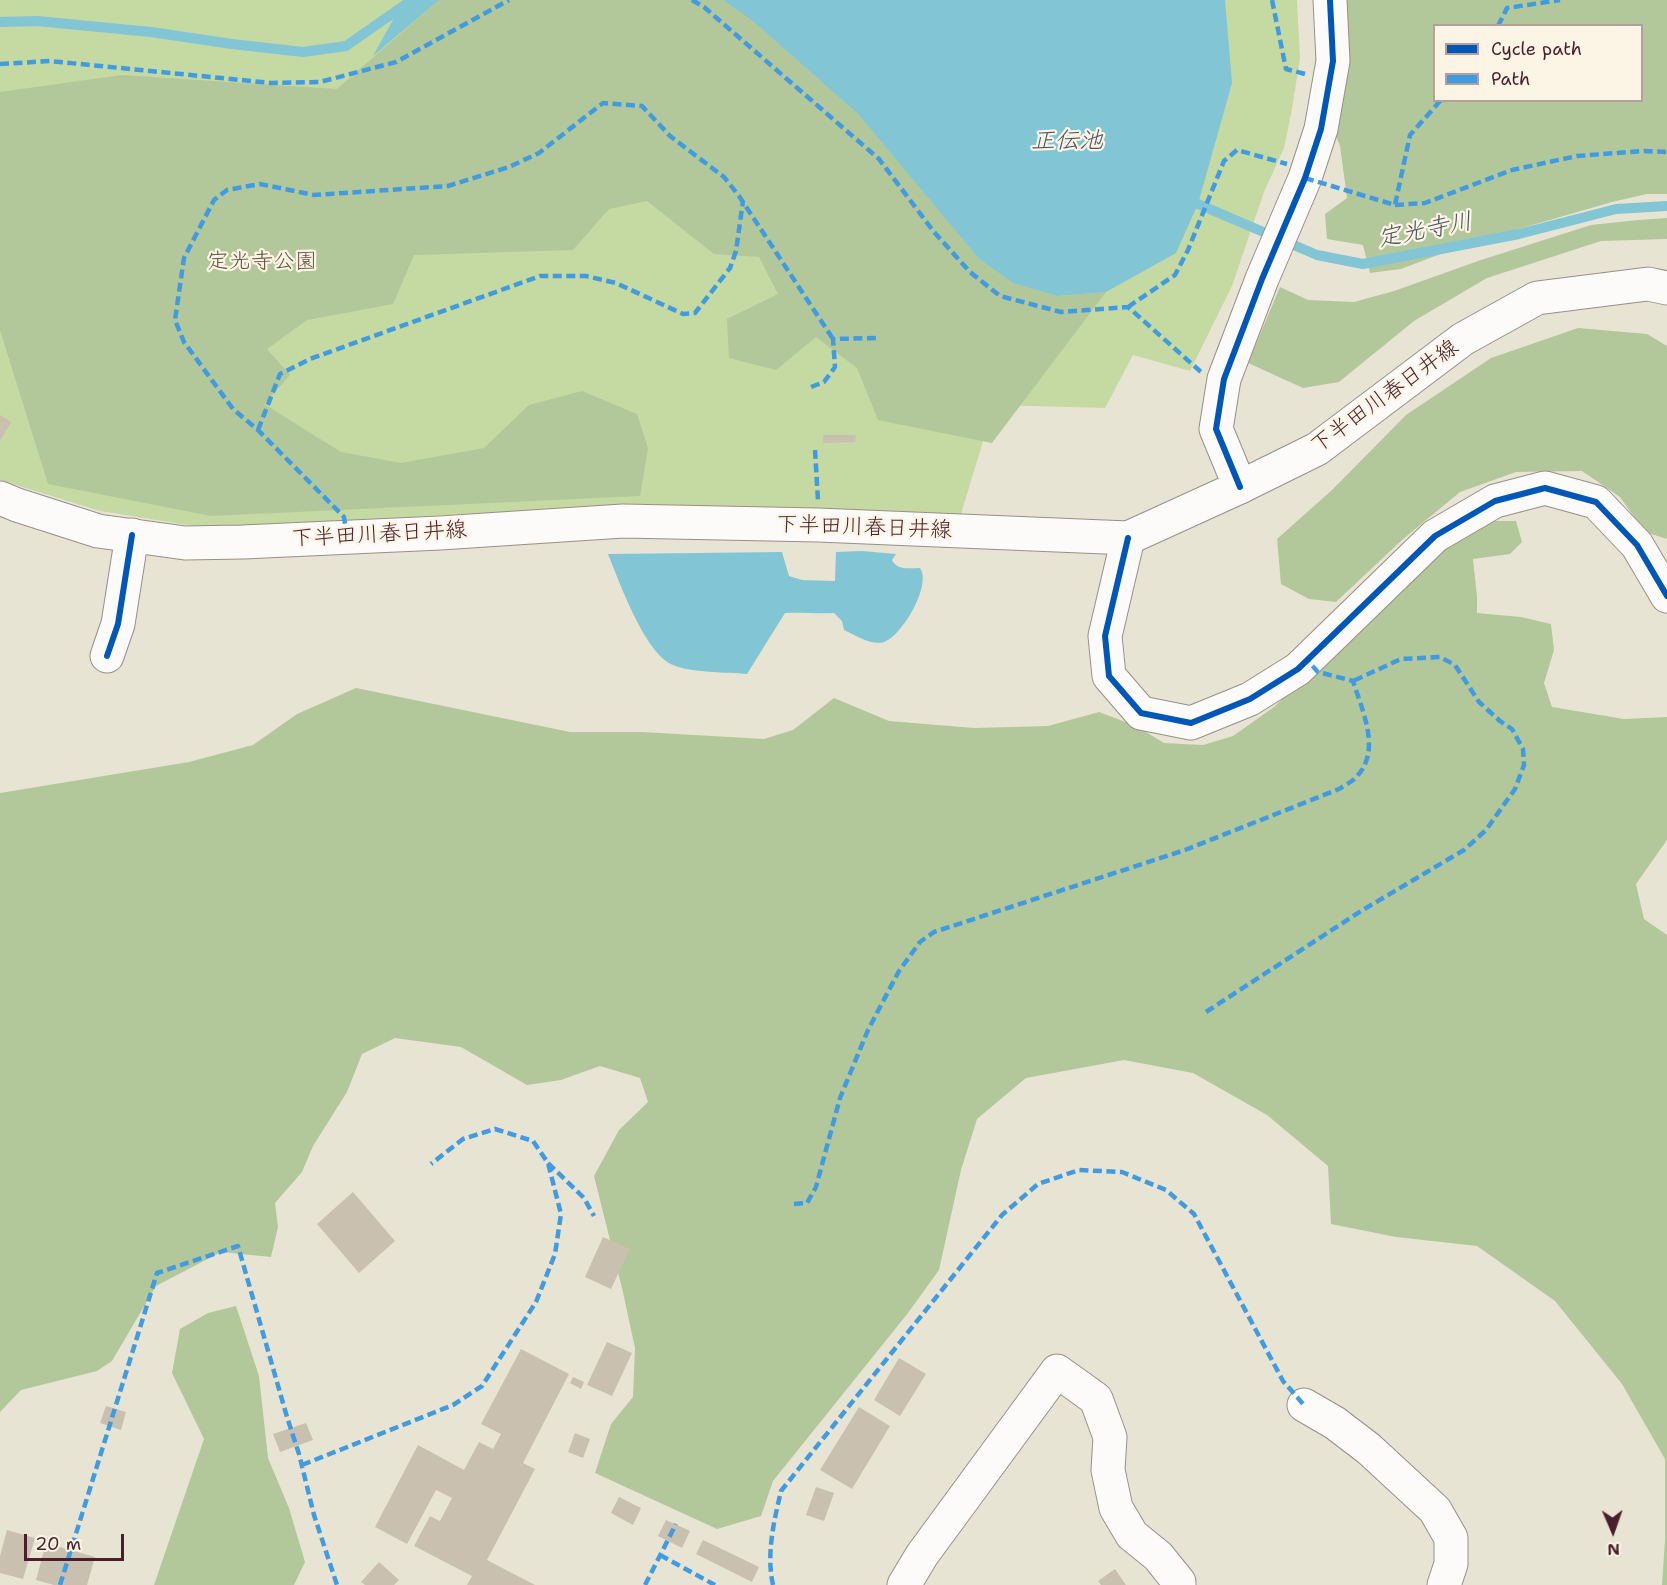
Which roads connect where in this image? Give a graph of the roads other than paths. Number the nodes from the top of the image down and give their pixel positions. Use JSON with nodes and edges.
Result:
{"nodes":[{"id":1,"x":1330,"y":0,"type":"edge"},
{"id":2,"x":1667,"y":288,"type":"edge"},
{"id":3,"x":1240,"y":487,"type":"junction"},
{"id":4,"x":0,"y":498,"type":"edge"},
{"id":5,"x":132,"y":535,"type":"junction"},
{"id":6,"x":1128,"y":538,"type":"junction"},
{"id":7,"x":1667,"y":596,"type":"edge"},
{"id":8,"x":107,"y":656,"type":"dead end"},
{"id":9,"x":1304,"y":1405,"type":"dead end"},
{"id":10,"x":904,"y":1585,"type":"edge"},
{"id":11,"x":1179,"y":1585,"type":"edge"},
{"id":12,"x":1444,"y":1585,"type":"edge"}],
"edges":[{"from":1,"to":3,"type":"main road"},
{"from":2,"to":3,"type":"main road","name":"下半田川春日井線"},
{"from":3,"to":6,"type":"main road","name":"下半田川春日井線"},
{"from":4,"to":5,"type":"main road","name":"下半田川春日井線"},
{"from":5,"to":6,"type":"main road","name":"下半田川春日井線"},
{"from":5,"to":8,"type":"main road"},
{"from":6,"to":7,"type":"main road"},
{"from":9,"to":12,"type":"main road"},
{"from":10,"to":11,"type":"main road"}]}
